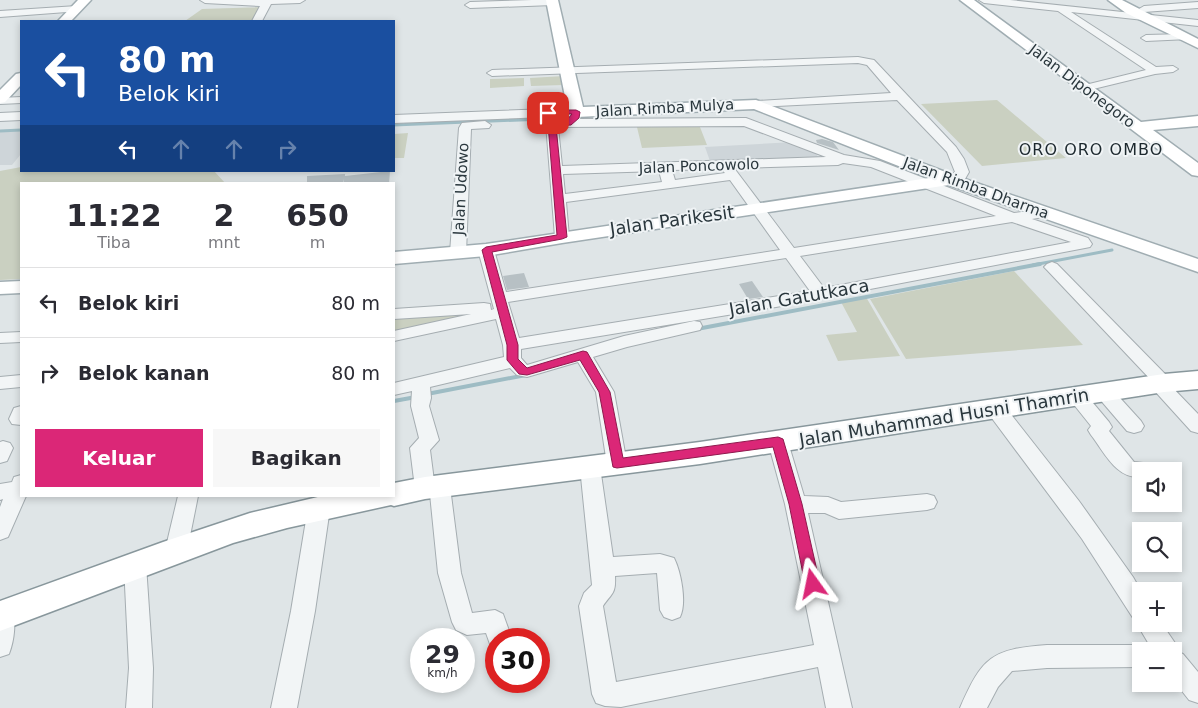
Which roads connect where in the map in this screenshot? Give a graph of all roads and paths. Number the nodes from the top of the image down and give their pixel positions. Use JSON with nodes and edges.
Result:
{"nodes":[{"id":1,"x":93,"y":0,"type":"edge"},
{"id":2,"x":300,"y":0,"type":"edge"},
{"id":3,"x":966,"y":0,"type":"edge"},
{"id":4,"x":984,"y":0,"type":"edge"},
{"id":5,"x":1114,"y":0,"type":"edge"},
{"id":6,"x":1172,"y":0,"type":"edge"},
{"id":7,"x":213,"y":1,"type":"edge"},
{"id":8,"x":552,"y":1,"type":"edge"},
{"id":9,"x":267,"y":2,"type":"edge"},
{"id":10,"x":81,"y":4,"type":"edge"},
{"id":11,"x":470,"y":5,"type":"dead end"},
{"id":12,"x":1198,"y":5,"type":"edge"},
{"id":13,"x":1183,"y":6,"type":"junction"},
{"id":14,"x":1058,"y":8,"type":"junction"},
{"id":15,"x":1134,"y":11,"type":"junction"},
{"id":16,"x":0,"y":14,"type":"edge"},
{"id":17,"x":1152,"y":18,"type":"junction"},
{"id":18,"x":1198,"y":19,"type":"edge"},
{"id":19,"x":65,"y":20,"type":"edge"},
{"id":20,"x":74,"y":20,"type":"edge"},
{"id":21,"x":258,"y":20,"type":"edge"},
{"id":22,"x":1198,"y":23,"type":"edge"},
{"id":23,"x":1185,"y":37,"type":"junction"},
{"id":24,"x":1146,"y":38,"type":"dead end"},
{"id":25,"x":1198,"y":44,"type":"edge"},
{"id":26,"x":20,"y":66,"type":"edge"},
{"id":27,"x":568,"y":69,"type":"junction"},
{"id":28,"x":1173,"y":69,"type":"dead end"},
{"id":29,"x":1152,"y":71,"type":"junction"},
{"id":30,"x":492,"y":73,"type":"dead end"},
{"id":31,"x":20,"y":78,"type":"edge"},
{"id":32,"x":0,"y":86,"type":"edge"},
{"id":33,"x":1085,"y":88,"type":"junction"},
{"id":34,"x":900,"y":96,"type":"junction"},
{"id":35,"x":0,"y":100,"type":"edge"},
{"id":36,"x":20,"y":100,"type":"edge"},
{"id":37,"x":756,"y":104,"type":"junction"},
{"id":38,"x":20,"y":116,"type":"edge"},
{"id":39,"x":0,"y":117,"type":"edge"},
{"id":40,"x":572,"y":118,"type":"junction"},
{"id":41,"x":395,"y":119,"type":"edge"},
{"id":42,"x":1198,"y":120,"type":"edge"},
{"id":43,"x":552,"y":124,"type":"junction"},
{"id":44,"x":1138,"y":127,"type":"junction"},
{"id":45,"x":842,"y":160,"type":"junction"},
{"id":46,"x":666,"y":167,"type":"junction"},
{"id":47,"x":556,"y":170,"type":"junction"},
{"id":48,"x":729,"y":171,"type":"junction"},
{"id":49,"x":1198,"y":171,"type":"edge"},
{"id":50,"x":950,"y":180,"type":"junction"},
{"id":51,"x":924,"y":184,"type":"junction"},
{"id":52,"x":670,"y":185,"type":"junction"},
{"id":53,"x":558,"y":199,"type":"junction"},
{"id":54,"x":756,"y":208,"type":"junction"},
{"id":55,"x":1044,"y":212,"type":"junction"},
{"id":56,"x":1011,"y":217,"type":"junction"},
{"id":57,"x":562,"y":237,"type":"junction"},
{"id":58,"x":486,"y":250,"type":"junction"},
{"id":59,"x":458,"y":253,"type":"junction"},
{"id":60,"x":790,"y":253,"type":"junction"},
{"id":61,"x":395,"y":258,"type":"edge"},
{"id":62,"x":1052,"y":266,"type":"dead end"},
{"id":63,"x":1198,"y":266,"type":"edge"},
{"id":64,"x":20,"y":287,"type":"edge"},
{"id":65,"x":0,"y":288,"type":"edge"},
{"id":66,"x":820,"y":293,"type":"junction"},
{"id":67,"x":502,"y":305,"type":"junction"},
{"id":68,"x":395,"y":314,"type":"edge"},
{"id":69,"x":696,"y":314,"type":"junction"},
{"id":70,"x":395,"y":336,"type":"edge"},
{"id":71,"x":20,"y":337,"type":"edge"},
{"id":72,"x":0,"y":338,"type":"edge"},
{"id":73,"x":585,"y":358,"type":"junction"},
{"id":74,"x":512,"y":360,"type":"junction"},
{"id":75,"x":1198,"y":380,"type":"edge"},
{"id":76,"x":20,"y":381,"type":"edge"},
{"id":77,"x":0,"y":383,"type":"edge"},
{"id":78,"x":420,"y":384,"type":"junction"},
{"id":79,"x":1161,"y":384,"type":"junction"},
{"id":80,"x":395,"y":390,"type":"edge"},
{"id":81,"x":1104,"y":392,"type":"junction"},
{"id":82,"x":1076,"y":396,"type":"junction"},
{"id":83,"x":995,"y":408,"type":"junction"},
{"id":84,"x":1134,"y":426,"type":"dead end"},
{"id":85,"x":1198,"y":426,"type":"edge"},
{"id":86,"x":778,"y":442,"type":"junction"},
{"id":87,"x":617,"y":464,"type":"junction"},
{"id":88,"x":590,"y":467,"type":"junction"},
{"id":89,"x":1132,"y":470,"type":"edge"},
{"id":90,"x":432,"y":487,"type":"junction"},
{"id":91,"x":13,"y":488,"type":"edge"},
{"id":92,"x":395,"y":494,"type":"edge"},
{"id":93,"x":188,"y":497,"type":"edge"},
{"id":94,"x":376,"y":497,"type":"edge"},
{"id":95,"x":927,"y":502,"type":"dead end"},
{"id":96,"x":796,"y":504,"type":"junction"},
{"id":97,"x":319,"y":508,"type":"junction"},
{"id":98,"x":0,"y":531,"type":"edge"},
{"id":99,"x":176,"y":551,"type":"junction"},
{"id":100,"x":134,"y":565,"type":"junction"},
{"id":101,"x":604,"y":567,"type":"junction"},
{"id":102,"x":1132,"y":597,"type":"edge"},
{"id":103,"x":672,"y":610,"type":"dead end"},
{"id":104,"x":1,"y":615,"type":"edge"},
{"id":105,"x":497,"y":628,"type":"edge"},
{"id":106,"x":0,"y":646,"type":"edge"},
{"id":107,"x":827,"y":654,"type":"junction"},
{"id":108,"x":1132,"y":656,"type":"edge"},
{"id":109,"x":1182,"y":670,"type":"edge"},
{"id":110,"x":1195,"y":684,"type":"edge"},
{"id":111,"x":606,"y":701,"type":"edge"},
{"id":112,"x":139,"y":708,"type":"edge"},
{"id":113,"x":284,"y":708,"type":"edge"},
{"id":114,"x":839,"y":708,"type":"edge"},
{"id":115,"x":973,"y":708,"type":"edge"}],
"edges":[{"from":1,"to":20,"type":"main road"},
{"from":2,"to":9,"type":"street"},
{"from":3,"to":33,"type":"main road","name":"Jalan Diponegoro"},
{"from":4,"to":14,"type":"street"},
{"from":5,"to":15,"type":"main road"},
{"from":6,"to":13,"type":"street"},
{"from":7,"to":9,"type":"street"},
{"from":8,"to":11,"type":"street"},
{"from":8,"to":27,"type":"main road"},
{"from":9,"to":21,"type":"street"},
{"from":10,"to":16,"type":"street"},
{"from":10,"to":19,"type":"main road"},
{"from":12,"to":13,"type":"street"},
{"from":13,"to":15,"type":"street"},
{"from":14,"to":17,"type":"street"},
{"from":14,"to":29,"type":"street"},
{"from":15,"to":17,"type":"main road"},
{"from":15,"to":18,"type":"street"},
{"from":17,"to":22,"type":"street"},
{"from":17,"to":23,"type":"main road"},
{"from":23,"to":24,"type":"street"},
{"from":23,"to":25,"type":"main road"},
{"from":26,"to":32,"type":"main road"},
{"from":27,"to":30,"type":"street"},
{"from":27,"to":34,"type":"street"},
{"from":27,"to":40,"type":"main road"},
{"from":28,"to":29,"type":"street"},
{"from":29,"to":33,"type":"street"},
{"from":31,"to":35,"type":"main road"},
{"from":33,"to":44,"type":"main road","name":"Jalan Diponegoro"},
{"from":34,"to":37,"type":"street"},
{"from":34,"to":50,"type":"street"},
{"from":35,"to":36,"type":"street"},
{"from":37,"to":40,"type":"main road","name":"Jalan Rimba Mulya"},
{"from":37,"to":50,"type":"main road","name":"Jalan Rimba Dharma"},
{"from":38,"to":39,"type":"street"},
{"from":40,"to":41,"type":"street","name":"Jalan Rimba Mulya"},
{"from":40,"to":43,"type":"street"},
{"from":40,"to":45,"type":"street"},
{"from":42,"to":44,"type":"main road"},
{"from":43,"to":47,"type":"street"},
{"from":43,"to":59,"type":"street","name":"Jalan Udowo"},
{"from":44,"to":49,"type":"main road","name":"Jalan Diponegoro"},
{"from":45,"to":48,"type":"street","name":"Jalan Poncowolo"},
{"from":45,"to":51,"type":"street"},
{"from":46,"to":47,"type":"street","name":"Jalan Poncowolo"},
{"from":46,"to":48,"type":"street","name":"Jalan Poncowolo"},
{"from":46,"to":52,"type":"street"},
{"from":47,"to":53,"type":"street"},
{"from":48,"to":52,"type":"street"},
{"from":48,"to":54,"type":"street"},
{"from":50,"to":51,"type":"main road","name":"Jalan Parikesit"},
{"from":50,"to":55,"type":"main road","name":"Jalan Rimba Dharma"},
{"from":51,"to":54,"type":"main road","name":"Jalan Parikesit"},
{"from":51,"to":56,"type":"street"},
{"from":52,"to":53,"type":"street"},
{"from":53,"to":57,"type":"street"},
{"from":54,"to":57,"type":"main road","name":"Jalan Parikesit"},
{"from":54,"to":60,"type":"street"},
{"from":55,"to":56,"type":"street"},
{"from":55,"to":63,"type":"main road","name":"Jalan Rimba Dharma"},
{"from":56,"to":60,"type":"street"},
{"from":56,"to":66,"type":"street","name":"Jalan Gatutkaca"},
{"from":57,"to":58,"type":"main road","name":"Jalan Parikesit"},
{"from":58,"to":59,"type":"main road","name":"Jalan Parikesit"},
{"from":58,"to":67,"type":"street"},
{"from":59,"to":61,"type":"main road","name":"Jalan Parikesit"},
{"from":60,"to":66,"type":"street"},
{"from":60,"to":67,"type":"street"},
{"from":62,"to":79,"type":"street"},
{"from":64,"to":65,"type":"main road"},
{"from":66,"to":69,"type":"street","name":"Jalan Gatutkaca"},
{"from":67,"to":68,"type":"street"},
{"from":67,"to":70,"type":"street"},
{"from":67,"to":74,"type":"street"},
{"from":69,"to":73,"type":"street"},
{"from":69,"to":74,"type":"street","name":"Jalan Gatutkaca"},
{"from":71,"to":72,"type":"street"},
{"from":73,"to":74,"type":"street"},
{"from":73,"to":87,"type":"street"},
{"from":74,"to":78,"type":"street"},
{"from":75,"to":79,"type":"highway","name":"Jalan Muhammad Husni Thamrin"},
{"from":76,"to":77,"type":"street"},
{"from":78,"to":80,"type":"street"},
{"from":78,"to":90,"type":"street"},
{"from":79,"to":81,"type":"highway","name":"Jalan Muhammad Husni Thamrin"},
{"from":79,"to":85,"type":"street"},
{"from":81,"to":82,"type":"highway","name":"Jalan Muhammad Husni Thamrin"},
{"from":81,"to":84,"type":"street"},
{"from":82,"to":83,"type":"highway","name":"Jalan Muhammad Husni Thamrin"},
{"from":82,"to":89,"type":"street"},
{"from":83,"to":86,"type":"highway","name":"Jalan Muhammad Husni Thamrin"},
{"from":83,"to":102,"type":"street"},
{"from":86,"to":87,"type":"highway","name":"Jalan Muhammad Husni Thamrin"},
{"from":86,"to":96,"type":"street"},
{"from":87,"to":88,"type":"highway","name":"Jalan Muhammad Husni Thamrin"},
{"from":88,"to":90,"type":"highway","name":"Jalan Muhammad Husni Thamrin"},
{"from":88,"to":101,"type":"street"},
{"from":90,"to":92,"type":"highway","name":"Jalan Muhammad Husni Thamrin"},
{"from":90,"to":105,"type":"street"},
{"from":91,"to":98,"type":"street"},
{"from":93,"to":99,"type":"street"},
{"from":94,"to":97,"type":"highway"},
{"from":95,"to":96,"type":"street"},
{"from":96,"to":107,"type":"street"},
{"from":97,"to":99,"type":"highway"},
{"from":97,"to":113,"type":"street"},
{"from":99,"to":100,"type":"highway"},
{"from":100,"to":104,"type":"highway"},
{"from":100,"to":112,"type":"street"},
{"from":101,"to":103,"type":"street"},
{"from":101,"to":111,"type":"street"},
{"from":104,"to":106,"type":"street"},
{"from":107,"to":111,"type":"street"},
{"from":107,"to":114,"type":"street"},
{"from":108,"to":115,"type":"street"},
{"from":109,"to":110,"type":"street"}]}
